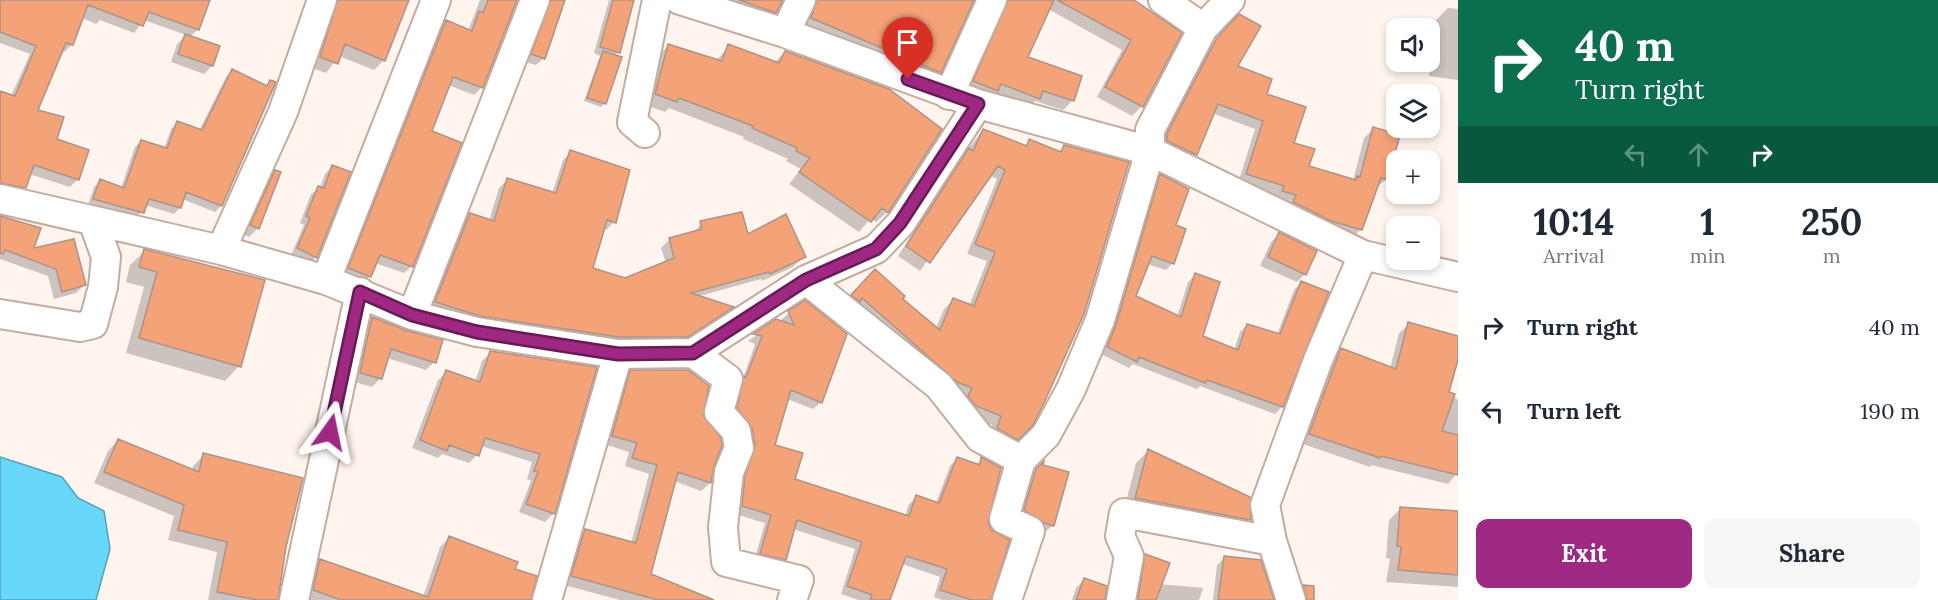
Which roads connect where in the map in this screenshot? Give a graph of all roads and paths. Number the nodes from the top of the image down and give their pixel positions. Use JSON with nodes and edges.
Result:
{"nodes":[{"id":1,"x":322,"y":0,"type":"edge"},
{"id":2,"x":436,"y":0,"type":"edge"},
{"id":3,"x":535,"y":0,"type":"edge"},
{"id":4,"x":657,"y":0,"type":"edge"},
{"id":5,"x":680,"y":0,"type":"edge"},
{"id":6,"x":801,"y":0,"type":"edge"},
{"id":7,"x":992,"y":0,"type":"edge"},
{"id":8,"x":1163,"y":0,"type":"edge"},
{"id":9,"x":1230,"y":0,"type":"edge"},
{"id":10,"x":1203,"y":28,"type":"junction"},
{"id":11,"x":785,"y":33,"type":"junction"},
{"id":12,"x":949,"y":95,"type":"junction"},
{"id":13,"x":978,"y":104,"type":"junction"},
{"id":14,"x":645,"y":133,"type":"dead end"},
{"id":15,"x":1150,"y":151,"type":"junction"},
{"id":16,"x":0,"y":199,"type":"edge"},
{"id":17,"x":93,"y":221,"type":"junction"},
{"id":18,"x":221,"y":250,"type":"junction"},
{"id":19,"x":1363,"y":255,"type":"junction"},
{"id":20,"x":1458,"y":278,"type":"edge"},
{"id":21,"x":326,"y":280,"type":"junction"},
{"id":22,"x":806,"y":280,"type":"junction"},
{"id":23,"x":360,"y":292,"type":"junction"},
{"id":24,"x":0,"y":314,"type":"edge"},
{"id":25,"x":412,"y":315,"type":"junction"},
{"id":26,"x":693,"y":353,"type":"junction"},
{"id":27,"x":618,"y":354,"type":"junction"},
{"id":28,"x":1021,"y":460,"type":"junction"},
{"id":29,"x":1272,"y":541,"type":"junction"},
{"id":30,"x":300,"y":598,"type":"edge"},
{"id":31,"x":547,"y":600,"type":"edge"},
{"id":32,"x":792,"y":600,"type":"edge"},
{"id":33,"x":1006,"y":600,"type":"edge"},
{"id":34,"x":1121,"y":600,"type":"edge"},
{"id":35,"x":1291,"y":600,"type":"edge"}],
"edges":[{"from":1,"to":18,"type":"street"},
{"from":2,"to":21,"type":"street"},
{"from":3,"to":25,"type":"street"},
{"from":4,"to":14,"type":"street"},
{"from":5,"to":11,"type":"street"},
{"from":6,"to":11,"type":"street"},
{"from":7,"to":12,"type":"street"},
{"from":8,"to":10,"type":"street"},
{"from":9,"to":10,"type":"street"},
{"from":10,"to":15,"type":"street"},
{"from":11,"to":12,"type":"street"},
{"from":12,"to":13,"type":"street"},
{"from":13,"to":15,"type":"street"},
{"from":13,"to":22,"type":"street"},
{"from":15,"to":19,"type":"street"},
{"from":15,"to":28,"type":"street"},
{"from":16,"to":17,"type":"street"},
{"from":17,"to":18,"type":"street"},
{"from":17,"to":24,"type":"street"},
{"from":18,"to":21,"type":"street"},
{"from":19,"to":20,"type":"street"},
{"from":19,"to":29,"type":"street"},
{"from":21,"to":23,"type":"street"},
{"from":22,"to":26,"type":"street"},
{"from":22,"to":28,"type":"street"},
{"from":23,"to":25,"type":"street"},
{"from":23,"to":30,"type":"street"},
{"from":25,"to":27,"type":"street"},
{"from":26,"to":27,"type":"street"},
{"from":26,"to":32,"type":"street"},
{"from":27,"to":31,"type":"street"},
{"from":28,"to":33,"type":"street"},
{"from":29,"to":34,"type":"street"},
{"from":29,"to":35,"type":"street"}]}
